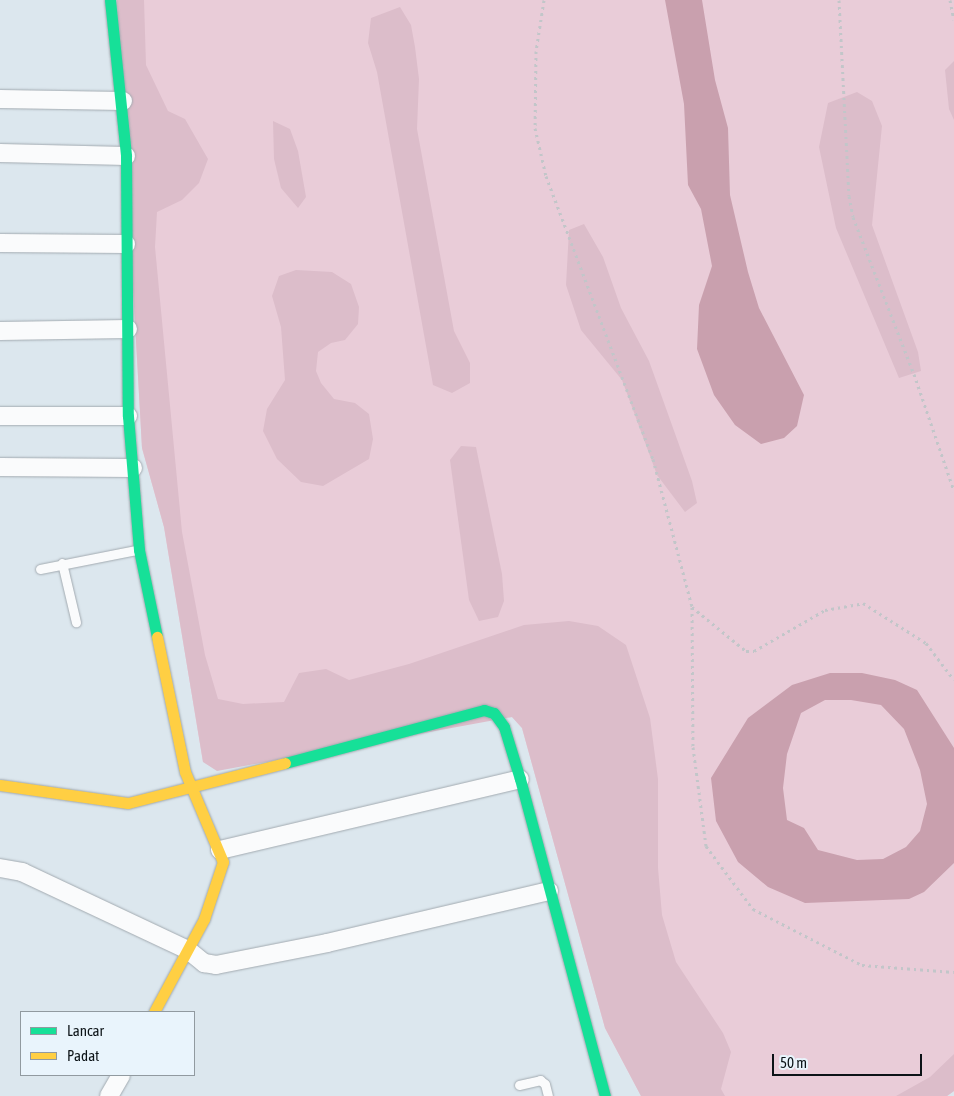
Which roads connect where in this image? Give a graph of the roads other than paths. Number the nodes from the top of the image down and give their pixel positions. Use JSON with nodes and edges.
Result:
{"nodes":[{"id":1,"x":110,"y":0,"type":"edge"},
{"id":2,"x":0,"y":99,"type":"edge"},
{"id":3,"x":123,"y":101,"type":"junction"},
{"id":4,"x":0,"y":153,"type":"edge"},
{"id":5,"x":126,"y":156,"type":"junction"},
{"id":6,"x":0,"y":243,"type":"edge"},
{"id":7,"x":126,"y":244,"type":"junction"},
{"id":8,"x":128,"y":329,"type":"junction"},
{"id":9,"x":0,"y":331,"type":"edge"},
{"id":10,"x":0,"y":416,"type":"edge"},
{"id":11,"x":128,"y":416,"type":"junction"},
{"id":12,"x":0,"y":467,"type":"edge"},
{"id":13,"x":132,"y":468,"type":"junction"},
{"id":14,"x":139,"y":550,"type":"junction"},
{"id":15,"x":62,"y":564,"type":"junction"},
{"id":16,"x":40,"y":569,"type":"dead end"},
{"id":17,"x":76,"y":622,"type":"dead end"},
{"id":18,"x":520,"y":779,"type":"junction"},
{"id":19,"x":0,"y":785,"type":"edge"},
{"id":20,"x":190,"y":789,"type":"junction"},
{"id":21,"x":220,"y":850,"type":"junction"},
{"id":22,"x":0,"y":868,"type":"edge"},
{"id":23,"x":549,"y":891,"type":"junction"},
{"id":24,"x":188,"y":950,"type":"junction"},
{"id":25,"x":155,"y":1011,"type":"edge"},
{"id":26,"x":120,"y":1076,"type":"edge"},
{"id":27,"x":519,"y":1085,"type":"dead end"},
{"id":28,"x":109,"y":1096,"type":"edge"},
{"id":29,"x":548,"y":1096,"type":"edge"},
{"id":30,"x":605,"y":1096,"type":"edge"}],
"edges":[{"from":1,"to":3,"type":"street"},
{"from":2,"to":3,"type":"street"},
{"from":3,"to":5,"type":"street"},
{"from":4,"to":5,"type":"street"},
{"from":5,"to":7,"type":"street"},
{"from":6,"to":7,"type":"street"},
{"from":7,"to":8,"type":"street"},
{"from":8,"to":9,"type":"street"},
{"from":8,"to":11,"type":"street"},
{"from":10,"to":11,"type":"street"},
{"from":11,"to":13,"type":"street"},
{"from":12,"to":13,"type":"street"},
{"from":13,"to":14,"type":"street"},
{"from":14,"to":15,"type":"lane"},
{"from":14,"to":20,"type":"street"},
{"from":15,"to":16,"type":"lane"},
{"from":15,"to":17,"type":"lane"},
{"from":18,"to":20,"type":"street"},
{"from":18,"to":21,"type":"street"},
{"from":18,"to":23,"type":"street"},
{"from":19,"to":20,"type":"street"},
{"from":20,"to":21,"type":"street"},
{"from":21,"to":24,"type":"street"},
{"from":22,"to":24,"type":"street"},
{"from":23,"to":24,"type":"street"},
{"from":23,"to":30,"type":"street"},
{"from":24,"to":25,"type":"street"},
{"from":26,"to":28,"type":"street"},
{"from":27,"to":29,"type":"lane"}]}
